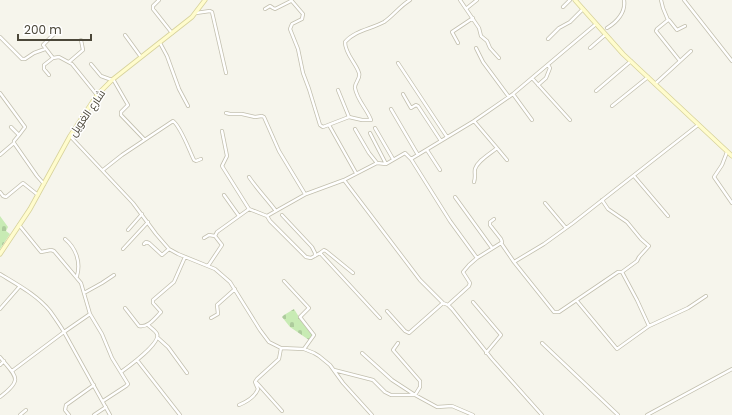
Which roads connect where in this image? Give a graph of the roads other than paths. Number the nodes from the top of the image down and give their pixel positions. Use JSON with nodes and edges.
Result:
{"nodes":[{"id":1,"x":159,"y":0,"type":"edge"},
{"id":2,"x":205,"y":0,"type":"edge"},
{"id":3,"x":291,"y":0,"type":"edge"},
{"id":4,"x":410,"y":0,"type":"edge"},
{"id":5,"x":460,"y":0,"type":"edge"},
{"id":6,"x":477,"y":0,"type":"edge"},
{"id":7,"x":570,"y":0,"type":"edge"},
{"id":8,"x":624,"y":0,"type":"edge"},
{"id":9,"x":660,"y":0,"type":"edge"},
{"id":10,"x":684,"y":0,"type":"edge"},
{"id":11,"x":577,"y":1,"type":"edge"},
{"id":12,"x":563,"y":7,"type":"dead end"},
{"id":13,"x":265,"y":8,"type":"dead end"},
{"id":14,"x":467,"y":8,"type":"junction"},
{"id":15,"x":583,"y":9,"type":"junction"},
{"id":16,"x":196,"y":13,"type":"junction"},
{"id":17,"x":473,"y":18,"type":"junction"},
{"id":18,"x":668,"y":20,"type":"junction"},
{"id":19,"x":596,"y":24,"type":"junction"},
{"id":20,"x":685,"y":26,"type":"dead end"},
{"id":21,"x":607,"y":28,"type":"dead end"},
{"id":22,"x":54,"y":34,"type":"dead end"},
{"id":23,"x":172,"y":34,"type":"junction"},
{"id":24,"x":125,"y":35,"type":"dead end"},
{"id":25,"x":605,"y":35,"type":"junction"},
{"id":26,"x":0,"y":37,"type":"edge"},
{"id":27,"x":548,"y":39,"type":"dead end"},
{"id":28,"x":81,"y":40,"type":"dead end"},
{"id":29,"x":160,"y":43,"type":"junction"},
{"id":30,"x":458,"y":43,"type":"dead end"},
{"id":31,"x":476,"y":48,"type":"dead end"},
{"id":32,"x":590,"y":48,"type":"dead end"},
{"id":33,"x":45,"y":49,"type":"junction"},
{"id":34,"x":691,"y":51,"type":"dead end"},
{"id":35,"x":141,"y":57,"type":"junction"},
{"id":36,"x":53,"y":58,"type":"junction"},
{"id":37,"x":499,"y":58,"type":"dead end"},
{"id":38,"x":631,"y":61,"type":"junction"},
{"id":39,"x":680,"y":61,"type":"junction"},
{"id":40,"x":732,"y":61,"type":"edge"},
{"id":41,"x":69,"y":62,"type":"junction"},
{"id":42,"x":91,"y":64,"type":"dead end"},
{"id":43,"x":398,"y":64,"type":"dead end"},
{"id":44,"x":548,"y":65,"type":"junction"},
{"id":45,"x":226,"y":73,"type":"dead end"},
{"id":46,"x":49,"y":76,"type":"dead end"},
{"id":47,"x":648,"y":77,"type":"junction"},
{"id":48,"x":532,"y":78,"type":"junction"},
{"id":49,"x":113,"y":79,"type":"junction"},
{"id":50,"x":656,"y":84,"type":"junction"},
{"id":51,"x":538,"y":85,"type":"junction"},
{"id":52,"x":338,"y":90,"type":"dead end"},
{"id":53,"x":596,"y":91,"type":"dead end"},
{"id":54,"x":0,"y":93,"type":"edge"},
{"id":55,"x":403,"y":94,"type":"dead end"},
{"id":56,"x":513,"y":94,"type":"junction"},
{"id":57,"x":98,"y":95,"type":"junction"},
{"id":58,"x":509,"y":97,"type":"junction"},
{"id":59,"x":188,"y":106,"type":"dead end"},
{"id":60,"x":612,"y":106,"type":"dead end"},
{"id":61,"x":391,"y":109,"type":"dead end"},
{"id":62,"x":226,"y":113,"type":"dead end"},
{"id":63,"x":349,"y":117,"type":"junction"},
{"id":64,"x":532,"y":120,"type":"dead end"},
{"id":65,"x":570,"y":120,"type":"dead end"},
{"id":66,"x":474,"y":121,"type":"junction"},
{"id":67,"x":698,"y":124,"type":"junction"},
{"id":68,"x":329,"y":125,"type":"junction"},
{"id":69,"x":11,"y":126,"type":"dead end"},
{"id":70,"x":355,"y":128,"type":"dead end"},
{"id":71,"x":375,"y":128,"type":"dead end"},
{"id":72,"x":222,"y":131,"type":"dead end"},
{"id":73,"x":370,"y":132,"type":"dead end"},
{"id":74,"x":19,"y":136,"type":"junction"},
{"id":75,"x":70,"y":136,"type":"junction"},
{"id":76,"x":448,"y":137,"type":"junction"},
{"id":77,"x":144,"y":140,"type":"junction"},
{"id":78,"x":441,"y":141,"type":"junction"},
{"id":79,"x":14,"y":143,"type":"junction"},
{"id":80,"x":497,"y":148,"type":"junction"},
{"id":81,"x":427,"y":150,"type":"junction"},
{"id":82,"x":727,"y":152,"type":"junction"},
{"id":83,"x":0,"y":155,"type":"edge"},
{"id":84,"x":418,"y":155,"type":"junction"},
{"id":85,"x":732,"y":156,"type":"edge"},
{"id":86,"x":201,"y":159,"type":"dead end"},
{"id":87,"x":411,"y":159,"type":"junction"},
{"id":88,"x":393,"y":160,"type":"junction"},
{"id":89,"x":507,"y":160,"type":"dead end"},
{"id":90,"x":377,"y":163,"type":"junction"},
{"id":91,"x":386,"y":164,"type":"junction"},
{"id":92,"x":103,"y":170,"type":"junction"},
{"id":93,"x":440,"y":170,"type":"dead end"},
{"id":94,"x":356,"y":173,"type":"junction"},
{"id":95,"x":634,"y":176,"type":"junction"},
{"id":96,"x":249,"y":177,"type":"dead end"},
{"id":97,"x":344,"y":180,"type":"junction"},
{"id":98,"x":474,"y":182,"type":"dead end"},
{"id":99,"x":44,"y":184,"type":"junction"},
{"id":100,"x":0,"y":192,"type":"edge"},
{"id":101,"x":306,"y":194,"type":"junction"},
{"id":102,"x":38,"y":195,"type":"junction"},
{"id":103,"x":224,"y":195,"type":"dead end"},
{"id":104,"x":455,"y":198,"type":"dead end"},
{"id":105,"x":602,"y":200,"type":"junction"},
{"id":106,"x":732,"y":203,"type":"edge"},
{"id":107,"x":545,"y":204,"type":"dead end"},
{"id":108,"x":249,"y":209,"type":"junction"},
{"id":109,"x":276,"y":211,"type":"junction"},
{"id":110,"x":142,"y":214,"type":"junction"},
{"id":111,"x":282,"y":215,"type":"dead end"},
{"id":112,"x":239,"y":216,"type":"junction"},
{"id":113,"x":268,"y":216,"type":"junction"},
{"id":114,"x":668,"y":216,"type":"dead end"},
{"id":115,"x":494,"y":219,"type":"dead end"},
{"id":116,"x":148,"y":222,"type":"junction"},
{"id":117,"x":19,"y":225,"type":"junction"},
{"id":118,"x":566,"y":228,"type":"junction"},
{"id":119,"x":128,"y":230,"type":"dead end"},
{"id":120,"x":215,"y":236,"type":"junction"},
{"id":121,"x":204,"y":238,"type":"dead end"},
{"id":122,"x":65,"y":239,"type":"dead end"},
{"id":123,"x":501,"y":243,"type":"junction"},
{"id":124,"x":144,"y":244,"type":"dead end"},
{"id":125,"x":492,"y":248,"type":"junction"},
{"id":126,"x":123,"y":249,"type":"dead end"},
{"id":127,"x":169,"y":249,"type":"junction"},
{"id":128,"x":320,"y":253,"type":"junction"},
{"id":129,"x":0,"y":254,"type":"edge"},
{"id":130,"x":315,"y":256,"type":"junction"},
{"id":131,"x":185,"y":257,"type":"junction"},
{"id":132,"x":477,"y":258,"type":"junction"},
{"id":133,"x":514,"y":262,"type":"junction"},
{"id":134,"x":208,"y":266,"type":"junction"},
{"id":135,"x":622,"y":272,"type":"junction"},
{"id":136,"x":0,"y":274,"type":"edge"},
{"id":137,"x":353,"y":274,"type":"dead end"},
{"id":138,"x":114,"y":275,"type":"dead end"},
{"id":139,"x":77,"y":277,"type":"junction"},
{"id":140,"x":284,"y":281,"type":"dead end"},
{"id":141,"x":20,"y":286,"type":"junction"},
{"id":142,"x":235,"y":289,"type":"junction"},
{"id":143,"x":84,"y":293,"type":"junction"},
{"id":144,"x":706,"y":296,"type":"dead end"},
{"id":145,"x":577,"y":301,"type":"junction"},
{"id":146,"x":473,"y":302,"type":"dead end"},
{"id":147,"x":443,"y":303,"type":"junction"},
{"id":148,"x":448,"y":305,"type":"junction"},
{"id":149,"x":125,"y":308,"type":"dead end"},
{"id":150,"x":0,"y":309,"type":"edge"},
{"id":151,"x":387,"y":311,"type":"dead end"},
{"id":152,"x":90,"y":314,"type":"junction"},
{"id":153,"x":211,"y":318,"type":"dead end"},
{"id":154,"x":380,"y":318,"type":"dead end"},
{"id":155,"x":148,"y":326,"type":"junction"},
{"id":156,"x":649,"y":326,"type":"junction"},
{"id":157,"x":64,"y":332,"type":"junction"},
{"id":158,"x":157,"y":337,"type":"junction"},
{"id":159,"x":398,"y":343,"type":"dead end"},
{"id":160,"x":542,"y":343,"type":"dead end"},
{"id":161,"x":281,"y":348,"type":"junction"},
{"id":162,"x":304,"y":349,"type":"junction"},
{"id":163,"x":362,"y":353,"type":"dead end"},
{"id":164,"x":486,"y":353,"type":"junction"},
{"id":165,"x":0,"y":357,"type":"edge"},
{"id":166,"x":137,"y":360,"type":"junction"},
{"id":167,"x":4,"y":361,"type":"junction"},
{"id":168,"x":0,"y":365,"type":"edge"},
{"id":169,"x":732,"y":369,"type":"edge"},
{"id":170,"x":333,"y":370,"type":"junction"},
{"id":171,"x":12,"y":371,"type":"junction"},
{"id":172,"x":121,"y":372,"type":"junction"},
{"id":173,"x":187,"y":373,"type":"dead end"},
{"id":174,"x":255,"y":382,"type":"junction"},
{"id":175,"x":94,"y":385,"type":"junction"},
{"id":176,"x":415,"y":395,"type":"junction"},
{"id":177,"x":0,"y":397,"type":"edge"},
{"id":178,"x":103,"y":402,"type":"junction"},
{"id":179,"x":238,"y":405,"type":"dead end"},
{"id":180,"x":106,"y":407,"type":"junction"},
{"id":181,"x":26,"y":410,"type":"dead end"},
{"id":182,"x":282,"y":411,"type":"dead end"},
{"id":183,"x":20,"y":415,"type":"edge"},
{"id":184,"x":69,"y":415,"type":"edge"},
{"id":185,"x":94,"y":415,"type":"edge"},
{"id":186,"x":110,"y":415,"type":"edge"},
{"id":187,"x":180,"y":415,"type":"edge"},
{"id":188,"x":372,"y":415,"type":"edge"},
{"id":189,"x":473,"y":415,"type":"edge"},
{"id":190,"x":542,"y":415,"type":"edge"},
{"id":191,"x":618,"y":415,"type":"edge"},
{"id":192,"x":647,"y":415,"type":"edge"}],
"edges":[{"from":1,"to":23,"type":"street"},
{"from":2,"to":16,"type":"street","name":"شارع الغويل"},
{"from":3,"to":13,"type":"street"},
{"from":3,"to":68,"type":"street"},
{"from":4,"to":63,"type":"street"},
{"from":5,"to":14,"type":"street"},
{"from":6,"to":14,"type":"street"},
{"from":7,"to":12,"type":"street"},
{"from":8,"to":21,"type":"street"},
{"from":9,"to":18,"type":"street"},
{"from":10,"to":40,"type":"street"},
{"from":11,"to":15,"type":"street"},
{"from":14,"to":17,"type":"street"},
{"from":15,"to":19,"type":"street"},
{"from":15,"to":27,"type":"street"},
{"from":16,"to":23,"type":"street","name":"شارع الغويل"},
{"from":16,"to":45,"type":"street"},
{"from":17,"to":30,"type":"street"},
{"from":17,"to":37,"type":"street"},
{"from":18,"to":20,"type":"street"},
{"from":18,"to":39,"type":"street"},
{"from":19,"to":25,"type":"street"},
{"from":19,"to":44,"type":"street"},
{"from":22,"to":33,"type":"street"},
{"from":23,"to":29,"type":"street","name":"شارع الغويل"},
{"from":24,"to":35,"type":"street"},
{"from":25,"to":32,"type":"street"},
{"from":25,"to":38,"type":"street"},
{"from":26,"to":33,"type":"street"},
{"from":28,"to":41,"type":"street"},
{"from":29,"to":35,"type":"street","name":"شارع الغويل"},
{"from":29,"to":59,"type":"street"},
{"from":31,"to":58,"type":"street"},
{"from":33,"to":36,"type":"street"},
{"from":34,"to":39,"type":"street"},
{"from":35,"to":49,"type":"street","name":"شارع الغويل"},
{"from":36,"to":41,"type":"street"},
{"from":36,"to":46,"type":"street"},
{"from":38,"to":47,"type":"street"},
{"from":38,"to":53,"type":"street"},
{"from":39,"to":50,"type":"street"},
{"from":41,"to":57,"type":"street"},
{"from":42,"to":49,"type":"street"},
{"from":43,"to":76,"type":"street"},
{"from":44,"to":48,"type":"street"},
{"from":44,"to":51,"type":"street"},
{"from":47,"to":50,"type":"street"},
{"from":47,"to":60,"type":"street"},
{"from":48,"to":51,"type":"street"},
{"from":48,"to":56,"type":"street"},
{"from":49,"to":57,"type":"street","name":"شارع الغويل"},
{"from":49,"to":77,"type":"street"},
{"from":50,"to":67,"type":"street"},
{"from":51,"to":65,"type":"street"},
{"from":52,"to":63,"type":"street"},
{"from":54,"to":74,"type":"street"},
{"from":55,"to":78,"type":"street"},
{"from":56,"to":58,"type":"street"},
{"from":56,"to":64,"type":"street"},
{"from":57,"to":75,"type":"street","name":"شارع الغويل"},
{"from":58,"to":66,"type":"street"},
{"from":61,"to":84,"type":"street"},
{"from":62,"to":101,"type":"street"},
{"from":63,"to":68,"type":"street"},
{"from":66,"to":76,"type":"street"},
{"from":66,"to":80,"type":"street"},
{"from":67,"to":82,"type":"street"},
{"from":67,"to":95,"type":"street"},
{"from":68,"to":94,"type":"street"},
{"from":69,"to":74,"type":"street"},
{"from":70,"to":90,"type":"street"},
{"from":71,"to":88,"type":"street"},
{"from":72,"to":108,"type":"street"},
{"from":73,"to":91,"type":"street"},
{"from":74,"to":79,"type":"street"},
{"from":75,"to":92,"type":"street"},
{"from":75,"to":99,"type":"street","name":"شارع الغويل"},
{"from":76,"to":78,"type":"street"},
{"from":77,"to":86,"type":"street"},
{"from":77,"to":92,"type":"street"},
{"from":78,"to":81,"type":"street"},
{"from":79,"to":83,"type":"street"},
{"from":79,"to":99,"type":"street"},
{"from":80,"to":89,"type":"street"},
{"from":80,"to":98,"type":"street"},
{"from":81,"to":84,"type":"street"},
{"from":81,"to":93,"type":"street"},
{"from":82,"to":85,"type":"street"},
{"from":82,"to":106,"type":"street"},
{"from":84,"to":87,"type":"street"},
{"from":87,"to":88,"type":"street"},
{"from":87,"to":132,"type":"street"},
{"from":88,"to":91,"type":"street"},
{"from":90,"to":91,"type":"street"},
{"from":90,"to":94,"type":"street"},
{"from":92,"to":110,"type":"street"},
{"from":94,"to":97,"type":"street"},
{"from":95,"to":105,"type":"street"},
{"from":95,"to":114,"type":"street"},
{"from":96,"to":109,"type":"street"},
{"from":97,"to":101,"type":"street"},
{"from":97,"to":147,"type":"street"},
{"from":99,"to":102,"type":"street","name":"شارع الغويل"},
{"from":100,"to":102,"type":"street"},
{"from":101,"to":109,"type":"street"},
{"from":102,"to":117,"type":"street","name":"شارع الغويل"},
{"from":103,"to":112,"type":"street"},
{"from":104,"to":125,"type":"street"},
{"from":105,"to":118,"type":"street"},
{"from":105,"to":135,"type":"street"},
{"from":107,"to":118,"type":"street"},
{"from":108,"to":112,"type":"street"},
{"from":108,"to":113,"type":"street"},
{"from":109,"to":113,"type":"street"},
{"from":110,"to":116,"type":"street"},
{"from":110,"to":119,"type":"street"},
{"from":111,"to":130,"type":"street"},
{"from":112,"to":120,"type":"street"},
{"from":113,"to":130,"type":"street"},
{"from":115,"to":123,"type":"street"},
{"from":116,"to":126,"type":"street"},
{"from":116,"to":127,"type":"street"},
{"from":117,"to":129,"type":"street","name":"شارع الغويل"},
{"from":117,"to":139,"type":"street"},
{"from":118,"to":133,"type":"street"},
{"from":120,"to":121,"type":"street"},
{"from":120,"to":134,"type":"street"},
{"from":122,"to":139,"type":"street"},
{"from":123,"to":125,"type":"street"},
{"from":123,"to":133,"type":"street"},
{"from":124,"to":127,"type":"street"},
{"from":125,"to":132,"type":"street"},
{"from":127,"to":131,"type":"street"},
{"from":128,"to":130,"type":"street"},
{"from":128,"to":137,"type":"street"},
{"from":128,"to":154,"type":"street"},
{"from":131,"to":134,"type":"street"},
{"from":131,"to":155,"type":"street"},
{"from":132,"to":148,"type":"street"},
{"from":133,"to":145,"type":"street"},
{"from":134,"to":142,"type":"street"},
{"from":135,"to":145,"type":"street"},
{"from":135,"to":156,"type":"street"},
{"from":136,"to":141,"type":"street"},
{"from":138,"to":143,"type":"street"},
{"from":139,"to":143,"type":"street"},
{"from":140,"to":162,"type":"street"},
{"from":141,"to":150,"type":"street"},
{"from":141,"to":157,"type":"street"},
{"from":142,"to":153,"type":"street"},
{"from":142,"to":161,"type":"street"},
{"from":143,"to":152,"type":"street"},
{"from":144,"to":156,"type":"street"},
{"from":145,"to":156,"type":"street"},
{"from":146,"to":164,"type":"street"},
{"from":147,"to":148,"type":"street"},
{"from":147,"to":151,"type":"street"},
{"from":148,"to":164,"type":"street"},
{"from":149,"to":155,"type":"street"},
{"from":152,"to":157,"type":"street"},
{"from":152,"to":172,"type":"street"},
{"from":155,"to":158,"type":"street"},
{"from":157,"to":171,"type":"street"},
{"from":157,"to":175,"type":"street"},
{"from":158,"to":166,"type":"street"},
{"from":158,"to":173,"type":"street"},
{"from":159,"to":176,"type":"street"},
{"from":160,"to":191,"type":"street"},
{"from":161,"to":162,"type":"street"},
{"from":161,"to":174,"type":"street"},
{"from":162,"to":170,"type":"street"},
{"from":163,"to":176,"type":"street"},
{"from":164,"to":190,"type":"street"},
{"from":165,"to":167,"type":"street"},
{"from":166,"to":172,"type":"street"},
{"from":166,"to":187,"type":"street"},
{"from":167,"to":168,"type":"street"},
{"from":167,"to":171,"type":"street"},
{"from":169,"to":192,"type":"street"},
{"from":170,"to":176,"type":"street"},
{"from":170,"to":188,"type":"street"},
{"from":171,"to":177,"type":"street"},
{"from":172,"to":178,"type":"street"},
{"from":174,"to":179,"type":"street"},
{"from":174,"to":182,"type":"street"},
{"from":175,"to":178,"type":"street"},
{"from":175,"to":184,"type":"street"},
{"from":176,"to":189,"type":"street"},
{"from":178,"to":180,"type":"street"},
{"from":180,"to":185,"type":"street"},
{"from":180,"to":186,"type":"street"},
{"from":181,"to":183,"type":"street"}]}
